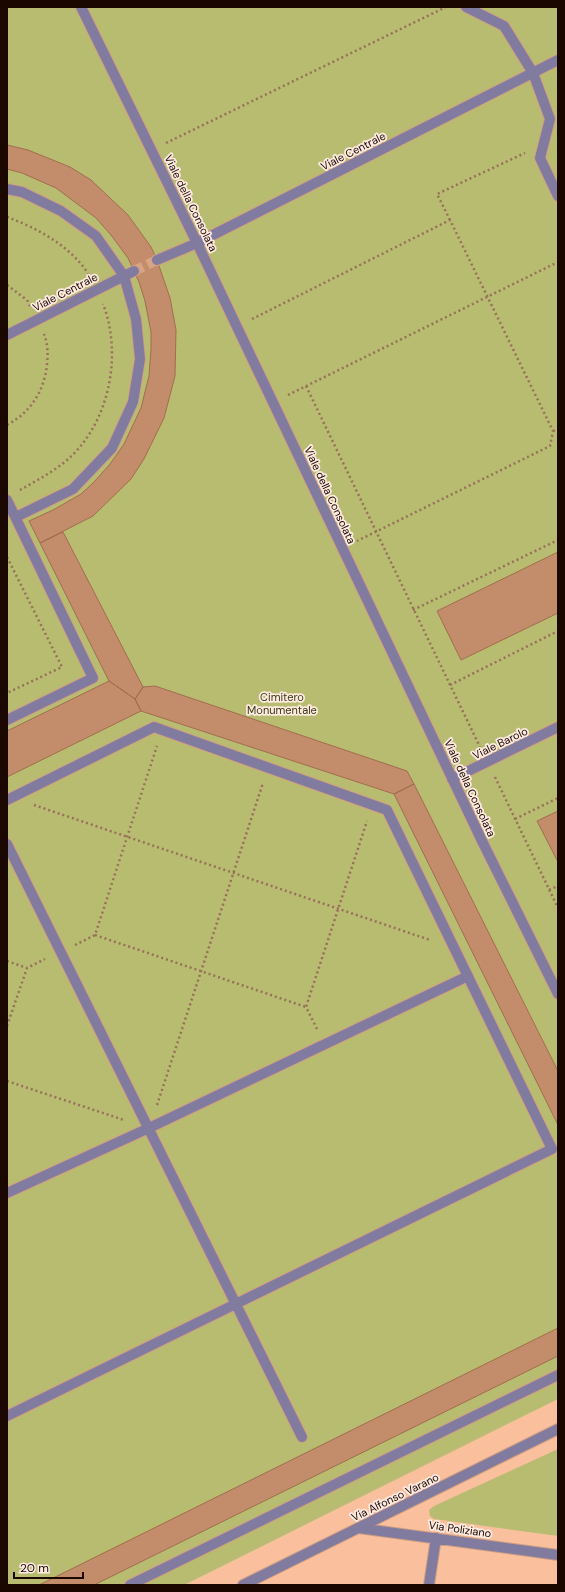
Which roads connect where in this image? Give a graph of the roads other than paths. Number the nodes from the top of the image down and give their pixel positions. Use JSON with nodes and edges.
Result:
{"nodes":[{"id":1,"x":81,"y":7,"type":"edge"},
{"id":2,"x":466,"y":7,"type":"edge"},
{"id":3,"x":558,"y":60,"type":"edge"},
{"id":4,"x":533,"y":73,"type":"junction"},
{"id":5,"x":7,"y":189,"type":"edge"},
{"id":6,"x":558,"y":196,"type":"edge"},
{"id":7,"x":198,"y":243,"type":"junction"},
{"id":8,"x":157,"y":260,"type":"tunnel mouth"},
{"id":9,"x":134,"y":271,"type":"tunnel mouth"},
{"id":10,"x":124,"y":276,"type":"junction"},
{"id":11,"x":7,"y":335,"type":"edge"},
{"id":12,"x":7,"y":500,"type":"edge"},
{"id":13,"x":16,"y":517,"type":"junction"},
{"id":14,"x":7,"y":720,"type":"edge"},
{"id":15,"x":558,"y":727,"type":"edge"},
{"id":16,"x":452,"y":779,"type":"junction"},
{"id":17,"x":10,"y":799,"type":"edge"},
{"id":18,"x":7,"y":844,"type":"edge"},
{"id":19,"x":468,"y":976,"type":"junction"},
{"id":20,"x":558,"y":994,"type":"edge"},
{"id":21,"x":149,"y":1128,"type":"junction"},
{"id":22,"x":7,"y":1193,"type":"edge"},
{"id":23,"x":236,"y":1305,"type":"junction"},
{"id":24,"x":558,"y":1375,"type":"edge"},
{"id":25,"x":7,"y":1416,"type":"edge"},
{"id":26,"x":558,"y":1429,"type":"edge"},
{"id":27,"x":302,"y":1437,"type":"dead end"},
{"id":28,"x":358,"y":1528,"type":"junction"},
{"id":29,"x":436,"y":1538,"type":"junction"},
{"id":30,"x":558,"y":1555,"type":"edge"},
{"id":31,"x":130,"y":1585,"type":"edge"},
{"id":32,"x":243,"y":1585,"type":"edge"},
{"id":33,"x":429,"y":1585,"type":"edge"}],
"edges":[{"from":1,"to":7,"type":"street","name":"Viale della Consolata"},
{"from":2,"to":4,"type":"street"},
{"from":3,"to":4,"type":"street","name":"Viale Centrale"},
{"from":4,"to":6,"type":"street"},
{"from":4,"to":7,"type":"street","name":"Viale Centrale"},
{"from":5,"to":10,"type":"street"},
{"from":7,"to":8,"type":"street","name":"Viale Centrale"},
{"from":7,"to":16,"type":"street","name":"Viale della Consolata"},
{"from":9,"to":10,"type":"street","name":"Viale Centrale"},
{"from":10,"to":11,"type":"street","name":"Viale Centrale"},
{"from":10,"to":13,"type":"street"},
{"from":12,"to":13,"type":"street"},
{"from":13,"to":14,"type":"street"},
{"from":15,"to":16,"type":"street","name":"Viale Barolo"},
{"from":16,"to":20,"type":"street","name":"Viale della Consolata"},
{"from":17,"to":19,"type":"street"},
{"from":18,"to":21,"type":"street"},
{"from":19,"to":21,"type":"street"},
{"from":19,"to":23,"type":"street"},
{"from":21,"to":22,"type":"street"},
{"from":21,"to":23,"type":"street"},
{"from":23,"to":25,"type":"street"},
{"from":23,"to":27,"type":"street"},
{"from":24,"to":31,"type":"street"},
{"from":26,"to":28,"type":"street","name":"Via Alfonso Varano"},
{"from":28,"to":29,"type":"street","name":"Via Poliziano"},
{"from":28,"to":32,"type":"street","name":"Via Alfonso Varano"},
{"from":29,"to":30,"type":"street","name":"Via Poliziano"},
{"from":29,"to":33,"type":"street"}]}
